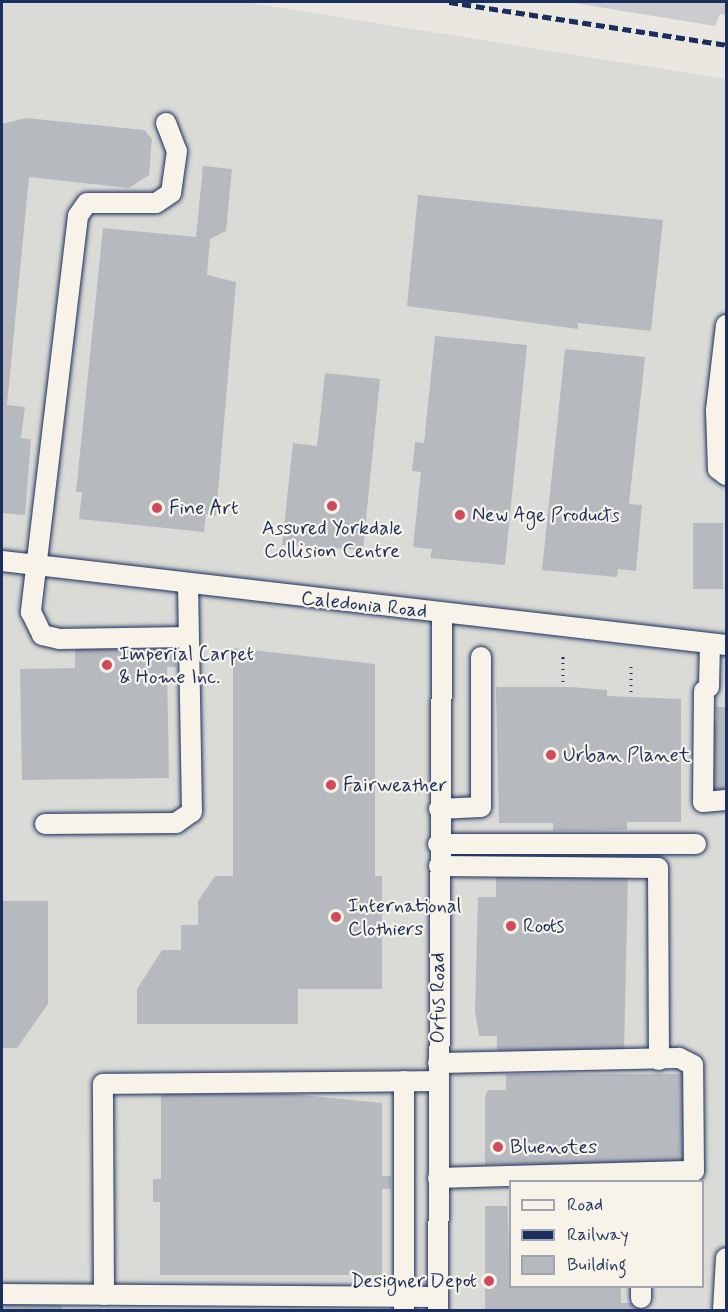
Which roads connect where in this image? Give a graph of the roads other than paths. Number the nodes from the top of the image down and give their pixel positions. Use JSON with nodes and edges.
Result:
{"nodes":[{"id":1,"x":166,"y":123,"type":"dead end"},
{"id":2,"x":726,"y":325,"type":"edge"},
{"id":3,"x":726,"y":475,"type":"edge"},
{"id":4,"x":2,"y":561,"type":"edge"},
{"id":5,"x":36,"y":565,"type":"junction"},
{"id":6,"x":188,"y":586,"type":"junction"},
{"id":7,"x":442,"y":614,"type":"junction"},
{"id":8,"x":189,"y":637,"type":"junction"},
{"id":9,"x":718,"y":645,"type":"edge"},
{"id":10,"x":482,"y":657,"type":"dead end"},
{"id":11,"x":726,"y":801,"type":"edge"},
{"id":12,"x":439,"y":809,"type":"junction"},
{"id":13,"x":45,"y":824,"type":"dead end"},
{"id":14,"x":438,"y":844,"type":"junction"},
{"id":15,"x":696,"y":844,"type":"dead end"},
{"id":16,"x":439,"y":866,"type":"junction"},
{"id":17,"x":659,"y":1060,"type":"junction"},
{"id":18,"x":438,"y":1072,"type":"junction"},
{"id":19,"x":404,"y":1081,"type":"junction"},
{"id":20,"x":438,"y":1178,"type":"junction"},
{"id":21,"x":640,"y":1178,"type":"edge"},
{"id":22,"x":726,"y":1258,"type":"edge"},
{"id":23,"x":404,"y":1275,"type":"junction"},
{"id":24,"x":438,"y":1275,"type":"junction"},
{"id":25,"x":2,"y":1294,"type":"edge"},
{"id":26,"x":104,"y":1294,"type":"junction"},
{"id":27,"x":74,"y":1302,"type":"edge"},
{"id":28,"x":404,"y":1304,"type":"edge"},
{"id":29,"x":438,"y":1304,"type":"edge"},
{"id":30,"x":723,"y":1311,"type":"edge"}],
"edges":[{"from":1,"to":5,"type":"street"},
{"from":2,"to":3,"type":"street"},
{"from":4,"to":5,"type":"street","name":"Caledonia Road"},
{"from":5,"to":6,"type":"street","name":"Caledonia Road"},
{"from":5,"to":8,"type":"street"},
{"from":6,"to":7,"type":"street","name":"Caledonia Road"},
{"from":6,"to":8,"type":"street"},
{"from":7,"to":9,"type":"street","name":"Caledonia Road"},
{"from":7,"to":12,"type":"street","name":"Orfus Road"},
{"from":8,"to":13,"type":"street"},
{"from":9,"to":11,"type":"street"},
{"from":10,"to":12,"type":"street"},
{"from":12,"to":14,"type":"street","name":"Orfus Road"},
{"from":14,"to":15,"type":"street"},
{"from":14,"to":16,"type":"street","name":"Orfus Road"},
{"from":16,"to":17,"type":"street"},
{"from":16,"to":18,"type":"street","name":"Orfus Road"},
{"from":17,"to":18,"type":"street"},
{"from":17,"to":21,"type":"street"},
{"from":18,"to":19,"type":"street"},
{"from":18,"to":20,"type":"street","name":"Orfus Road"},
{"from":19,"to":23,"type":"street"},
{"from":19,"to":26,"type":"street"},
{"from":20,"to":21,"type":"street"},
{"from":20,"to":24,"type":"street","name":"Orfus Road"},
{"from":22,"to":30,"type":"street"},
{"from":23,"to":24,"type":"street"},
{"from":23,"to":28,"type":"street"},
{"from":24,"to":29,"type":"street","name":"Orfus Road"},
{"from":25,"to":27,"type":"street"},
{"from":26,"to":27,"type":"street"},
{"from":26,"to":28,"type":"street"},
{"from":28,"to":29,"type":"street"}]}
